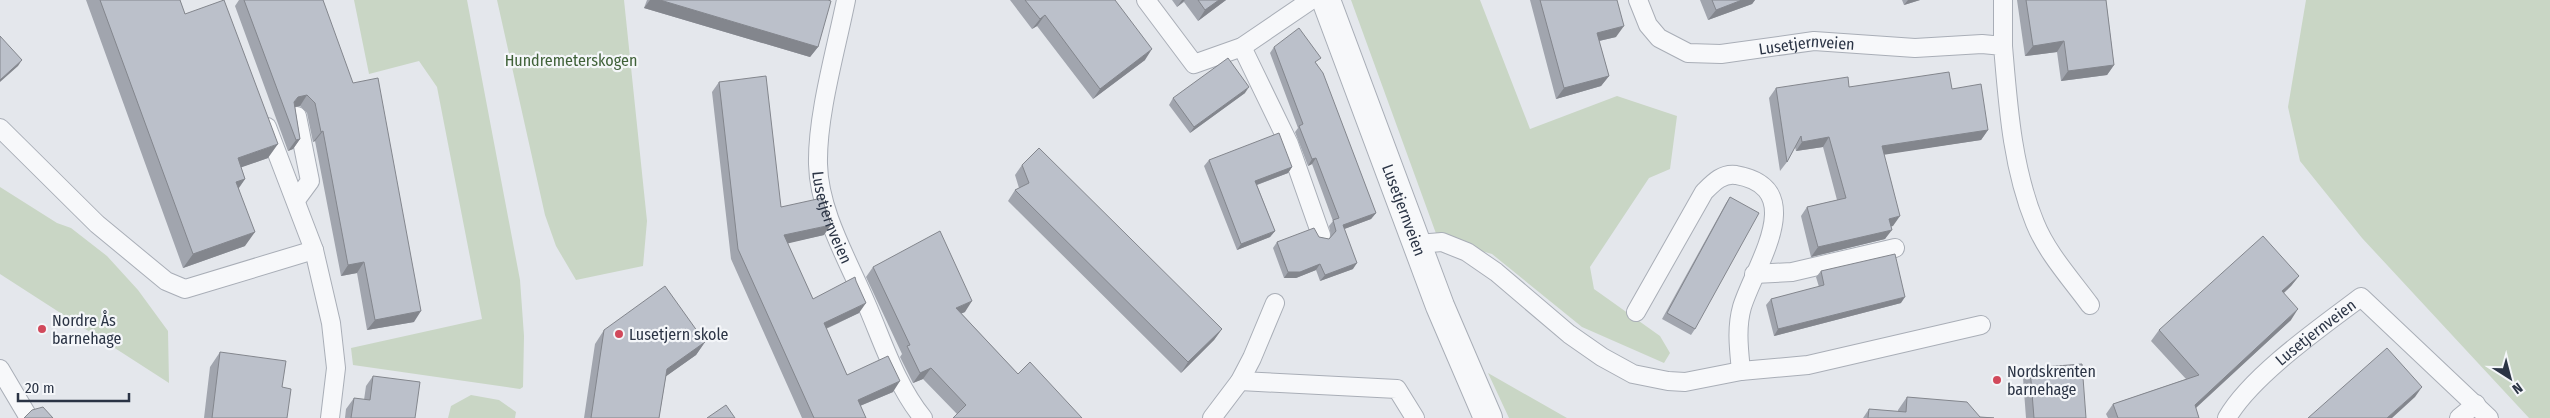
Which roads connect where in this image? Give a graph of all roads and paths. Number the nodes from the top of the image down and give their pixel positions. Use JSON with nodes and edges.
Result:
{"nodes":[{"id":1,"x":846,"y":0,"type":"edge"},
{"id":2,"x":1146,"y":0,"type":"edge"},
{"id":3,"x":1310,"y":0,"type":"edge"},
{"id":4,"x":1326,"y":0,"type":"edge"},
{"id":5,"x":1638,"y":0,"type":"edge"},
{"id":6,"x":2003,"y":0,"type":"edge"},
{"id":7,"x":2003,"y":46,"type":"junction"},
{"id":8,"x":1242,"y":47,"type":"junction"},
{"id":9,"x":260,"y":108,"type":"edge"},
{"id":10,"x":297,"y":116,"type":"edge"},
{"id":11,"x":0,"y":128,"type":"edge"},
{"id":12,"x":296,"y":200,"type":"junction"},
{"id":13,"x":1321,"y":235,"type":"edge"},
{"id":14,"x":1418,"y":244,"type":"junction"},
{"id":15,"x":1895,"y":248,"type":"dead end"},
{"id":16,"x":314,"y":250,"type":"junction"},
{"id":17,"x":1754,"y":274,"type":"junction"},
{"id":18,"x":1274,"y":303,"type":"dead end"},
{"id":19,"x":2090,"y":305,"type":"dead end"},
{"id":20,"x":1636,"y":312,"type":"dead end"},
{"id":21,"x":1981,"y":325,"type":"dead end"},
{"id":22,"x":0,"y":369,"type":"edge"},
{"id":23,"x":1741,"y":371,"type":"junction"},
{"id":24,"x":1240,"y":381,"type":"junction"},
{"id":25,"x":2476,"y":404,"type":"junction"},
{"id":26,"x":26,"y":413,"type":"edge"},
{"id":27,"x":330,"y":418,"type":"edge"},
{"id":28,"x":923,"y":418,"type":"edge"},
{"id":29,"x":1212,"y":418,"type":"edge"},
{"id":30,"x":1415,"y":418,"type":"edge"},
{"id":31,"x":1488,"y":418,"type":"edge"},
{"id":32,"x":2227,"y":418,"type":"edge"},
{"id":33,"x":2459,"y":418,"type":"edge"},
{"id":34,"x":2489,"y":418,"type":"edge"}],
"edges":[{"from":1,"to":28,"type":"lane","name":"Lusetjernveien"},
{"from":2,"to":8,"type":"lane"},
{"from":3,"to":8,"type":"lane"},
{"from":4,"to":14,"type":"street","name":"Lusetjernveien"},
{"from":5,"to":7,"type":"lane","name":"Lusetjernveien"},
{"from":6,"to":7,"type":"lane"},
{"from":7,"to":19,"type":"lane"},
{"from":8,"to":13,"type":"lane"},
{"from":9,"to":12,"type":"lane"},
{"from":10,"to":12,"type":"lane"},
{"from":11,"to":16,"type":"lane"},
{"from":12,"to":16,"type":"lane"},
{"from":14,"to":23,"type":"lane"},
{"from":14,"to":31,"type":"street","name":"Lusetjernveien"},
{"from":15,"to":17,"type":"lane"},
{"from":16,"to":27,"type":"lane"},
{"from":17,"to":20,"type":"lane"},
{"from":17,"to":23,"type":"lane"},
{"from":18,"to":24,"type":"lane"},
{"from":21,"to":23,"type":"lane"},
{"from":22,"to":26,"type":"lane"},
{"from":24,"to":29,"type":"lane"},
{"from":24,"to":30,"type":"lane"},
{"from":25,"to":32,"type":"lane","name":"Lusetjernveien"},
{"from":25,"to":33,"type":"lane"},
{"from":25,"to":34,"type":"lane","name":"Lusetjernveien"}]}
